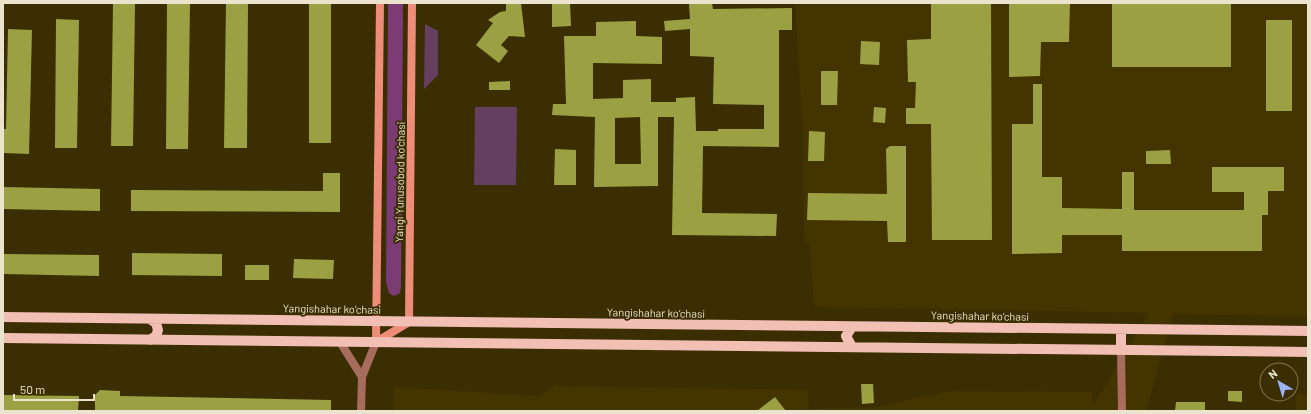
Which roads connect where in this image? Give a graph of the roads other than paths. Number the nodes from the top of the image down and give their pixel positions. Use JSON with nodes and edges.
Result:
{"nodes":[{"id":1,"x":380,"y":3,"type":"edge"},
{"id":2,"x":412,"y":3,"type":"edge"},
{"id":3,"x":3,"y":317,"type":"edge"},
{"id":4,"x":150,"y":319,"type":"junction"},
{"id":5,"x":377,"y":322,"type":"junction"},
{"id":6,"x":409,"y":322,"type":"junction"},
{"id":7,"x":852,"y":326,"type":"junction"},
{"id":8,"x":1121,"y":329,"type":"junction"},
{"id":9,"x":1308,"y":331,"type":"edge"},
{"id":10,"x":3,"y":338,"type":"edge"},
{"id":11,"x":150,"y":340,"type":"junction"},
{"id":12,"x":340,"y":342,"type":"junction"},
{"id":13,"x":376,"y":342,"type":"junction"},
{"id":14,"x":852,"y":347,"type":"junction"},
{"id":15,"x":1121,"y":350,"type":"junction"},
{"id":16,"x":1308,"y":352,"type":"edge"},
{"id":17,"x":362,"y":377,"type":"junction"},
{"id":18,"x":361,"y":411,"type":"edge"},
{"id":19,"x":1122,"y":411,"type":"edge"}],
"edges":[{"from":1,"to":5,"type":"main road","name":"Yangi Yunusobod ko'chasi"},
{"from":2,"to":6,"type":"main road","name":"Yangi Yunusobod ko'chasi"},
{"from":3,"to":4,"type":"main road","name":"Yangishahar ko‘chasi"},
{"from":4,"to":5,"type":"main road","name":"Yangishahar ko‘chasi"},
{"from":4,"to":11,"type":"main road"},
{"from":5,"to":6,"type":"main road","name":"Yangishahar ko‘chasi"},
{"from":5,"to":13,"type":"main road","name":"Yangi Yunusobod ko'chasi"},
{"from":6,"to":7,"type":"main road","name":"Yangishahar ko‘chasi"},
{"from":6,"to":13,"type":"main road"},
{"from":7,"to":8,"type":"main road","name":"Yangishahar ko‘chasi"},
{"from":7,"to":14,"type":"main road"},
{"from":8,"to":9,"type":"main road","name":"Yangishahar ko‘chasi"},
{"from":8,"to":15,"type":"main road"},
{"from":10,"to":11,"type":"main road"},
{"from":11,"to":12,"type":"main road"},
{"from":12,"to":13,"type":"main road"},
{"from":12,"to":17,"type":"street"},
{"from":13,"to":14,"type":"main road"},
{"from":13,"to":17,"type":"street"},
{"from":14,"to":15,"type":"main road"},
{"from":15,"to":16,"type":"main road"},
{"from":15,"to":19,"type":"street"},
{"from":17,"to":18,"type":"street"}]}
